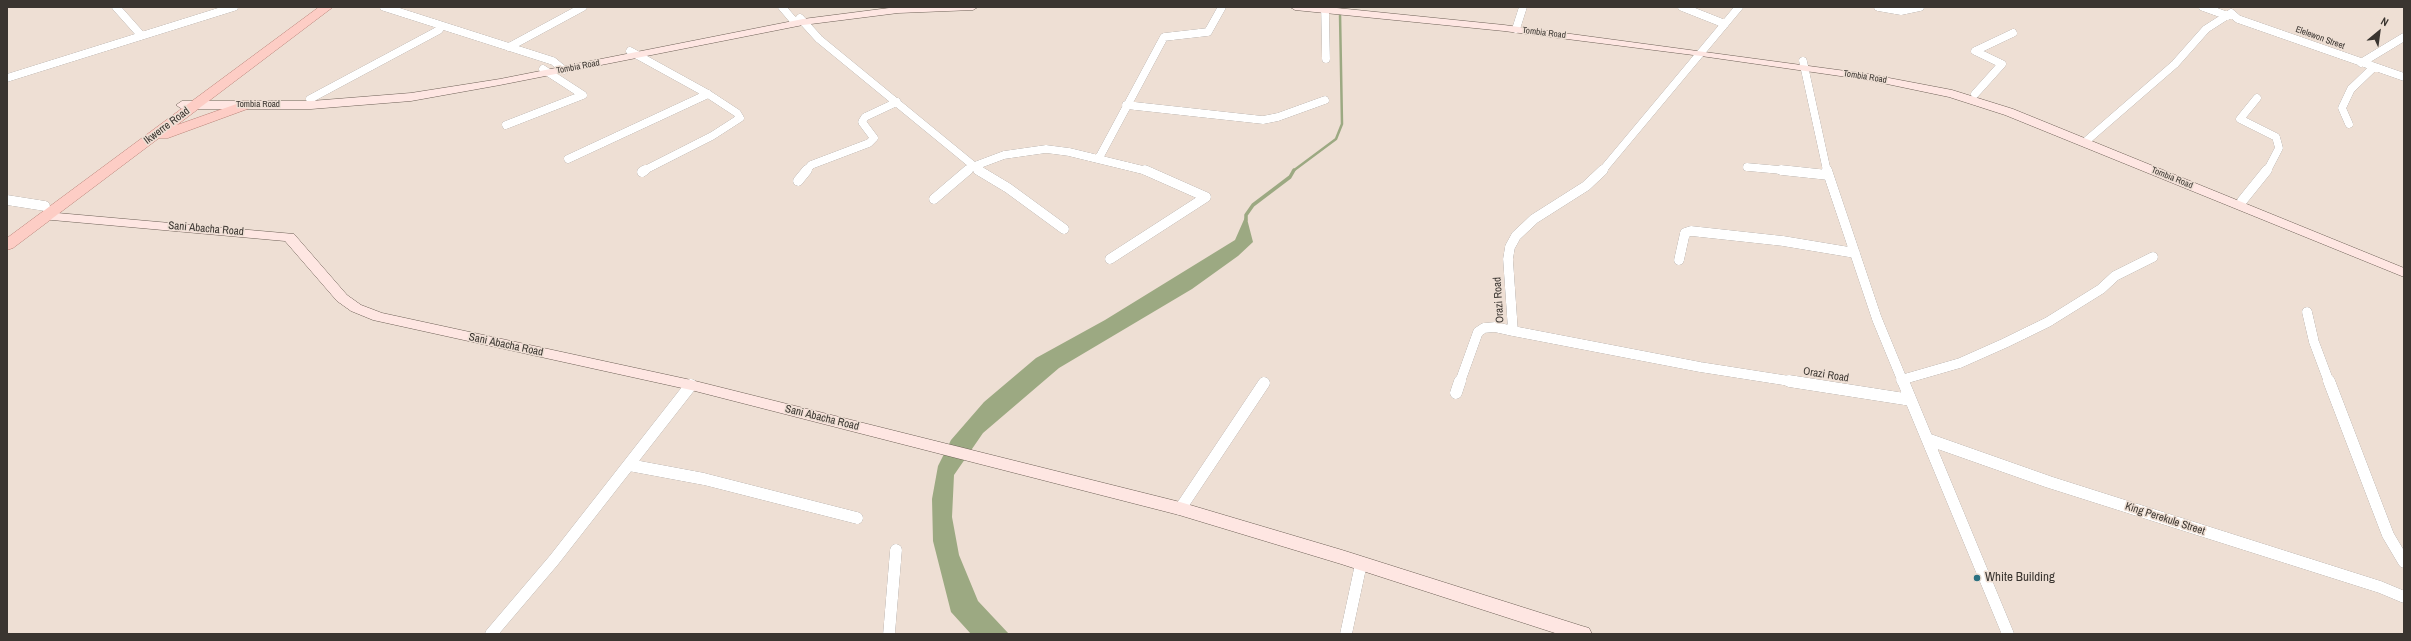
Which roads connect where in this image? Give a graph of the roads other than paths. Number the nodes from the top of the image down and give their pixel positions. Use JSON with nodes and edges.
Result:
{"nodes":[{"id":1,"x":116,"y":7,"type":"edge"},
{"id":2,"x":234,"y":7,"type":"edge"},
{"id":3,"x":316,"y":7,"type":"edge"},
{"id":4,"x":327,"y":7,"type":"edge"},
{"id":5,"x":384,"y":7,"type":"edge"},
{"id":6,"x":583,"y":7,"type":"edge"},
{"id":7,"x":782,"y":7,"type":"edge"},
{"id":8,"x":880,"y":7,"type":"edge"},
{"id":9,"x":973,"y":7,"type":"edge"},
{"id":10,"x":1222,"y":7,"type":"edge"},
{"id":11,"x":1295,"y":7,"type":"edge"},
{"id":12,"x":1356,"y":7,"type":"edge"},
{"id":13,"x":1523,"y":7,"type":"edge"},
{"id":14,"x":1682,"y":7,"type":"edge"},
{"id":15,"x":1739,"y":7,"type":"edge"},
{"id":16,"x":1878,"y":7,"type":"edge"},
{"id":17,"x":1920,"y":7,"type":"edge"},
{"id":18,"x":2203,"y":7,"type":"edge"},
{"id":19,"x":1325,"y":8,"type":"edge"},
{"id":20,"x":2230,"y":12,"type":"edge"},
{"id":21,"x":799,"y":20,"type":"junction"},
{"id":22,"x":1725,"y":24,"type":"junction"},
{"id":23,"x":1516,"y":27,"type":"junction"},
{"id":24,"x":439,"y":30,"type":"dead end"},
{"id":25,"x":2013,"y":33,"type":"dead end"},
{"id":26,"x":141,"y":35,"type":"junction"},
{"id":27,"x":2404,"y":37,"type":"edge"},
{"id":28,"x":509,"y":47,"type":"junction"},
{"id":29,"x":1702,"y":50,"type":"junction"},
{"id":30,"x":633,"y":53,"type":"junction"},
{"id":31,"x":1326,"y":59,"type":"dead end"},
{"id":32,"x":2361,"y":63,"type":"junction"},
{"id":33,"x":1803,"y":64,"type":"junction"},
{"id":34,"x":562,"y":67,"type":"junction"},
{"id":35,"x":2374,"y":67,"type":"junction"},
{"id":36,"x":546,"y":71,"type":"junction"},
{"id":37,"x":2404,"y":77,"type":"edge"},
{"id":38,"x":7,"y":78,"type":"edge"},
{"id":39,"x":220,"y":94,"type":"junction"},
{"id":40,"x":708,"y":94,"type":"junction"},
{"id":41,"x":1974,"y":94,"type":"junction"},
{"id":42,"x":2257,"y":98,"type":"dead end"},
{"id":43,"x":310,"y":99,"type":"junction"},
{"id":44,"x":1325,"y":100,"type":"dead end"},
{"id":45,"x":193,"y":101,"type":"junction"},
{"id":46,"x":897,"y":102,"type":"junction"},
{"id":47,"x":245,"y":105,"type":"junction"},
{"id":48,"x":1126,"y":105,"type":"junction"},
{"id":49,"x":2349,"y":124,"type":"dead end"},
{"id":50,"x":506,"y":125,"type":"dead end"},
{"id":51,"x":2088,"y":140,"type":"junction"},
{"id":52,"x":147,"y":141,"type":"junction"},
{"id":53,"x":1099,"y":158,"type":"junction"},
{"id":54,"x":568,"y":159,"type":"dead end"},
{"id":55,"x":972,"y":167,"type":"junction"},
{"id":56,"x":1747,"y":167,"type":"dead end"},
{"id":57,"x":642,"y":172,"type":"dead end"},
{"id":58,"x":1828,"y":175,"type":"junction"},
{"id":59,"x":798,"y":181,"type":"dead end"},
{"id":60,"x":7,"y":200,"type":"edge"},
{"id":61,"x":934,"y":200,"type":"dead end"},
{"id":62,"x":2242,"y":201,"type":"junction"},
{"id":63,"x":46,"y":211,"type":"junction"},
{"id":64,"x":1064,"y":229,"type":"dead end"},
{"id":65,"x":7,"y":235,"type":"edge"},
{"id":66,"x":7,"y":245,"type":"edge"},
{"id":67,"x":1855,"y":254,"type":"junction"},
{"id":68,"x":2153,"y":257,"type":"dead end"},
{"id":69,"x":1110,"y":259,"type":"dead end"},
{"id":70,"x":1679,"y":260,"type":"dead end"},
{"id":71,"x":2404,"y":267,"type":"edge"},
{"id":72,"x":2404,"y":273,"type":"edge"},
{"id":73,"x":2307,"y":312,"type":"dead end"},
{"id":74,"x":1513,"y":331,"type":"junction"},
{"id":75,"x":1901,"y":380,"type":"junction"},
{"id":76,"x":1264,"y":383,"type":"dead end"},
{"id":77,"x":691,"y":385,"type":"junction"},
{"id":78,"x":1456,"y":392,"type":"dead end"},
{"id":79,"x":1911,"y":400,"type":"junction"},
{"id":80,"x":1927,"y":439,"type":"junction"},
{"id":81,"x":629,"y":465,"type":"junction"},
{"id":82,"x":1180,"y":509,"type":"junction"},
{"id":83,"x":857,"y":518,"type":"dead end"},
{"id":84,"x":896,"y":550,"type":"dead end"},
{"id":85,"x":2404,"y":562,"type":"edge"},
{"id":86,"x":1361,"y":564,"type":"junction"},
{"id":87,"x":2404,"y":597,"type":"edge"},
{"id":88,"x":491,"y":634,"type":"edge"},
{"id":89,"x":889,"y":634,"type":"edge"},
{"id":90,"x":1346,"y":634,"type":"edge"},
{"id":91,"x":1582,"y":634,"type":"edge"},
{"id":92,"x":2008,"y":634,"type":"edge"}],
"edges":[{"from":1,"to":26,"type":"street"},
{"from":2,"to":26,"type":"street"},
{"from":3,"to":45,"type":"main road","name":"Ikwerre Road"},
{"from":4,"to":39,"type":"main road","name":"Ikwerre Road"},
{"from":5,"to":28,"type":"street"},
{"from":6,"to":28,"type":"street"},
{"from":7,"to":21,"type":"street"},
{"from":8,"to":21,"type":"main road","name":"Tombia Road"},
{"from":9,"to":21,"type":"main road","name":"Tombia Road"},
{"from":10,"to":48,"type":"street"},
{"from":11,"to":19,"type":"main road","name":"Tombia Road"},
{"from":12,"to":23,"type":"main road","name":"Tombia Road"},
{"from":13,"to":23,"type":"street"},
{"from":14,"to":22,"type":"street"},
{"from":15,"to":22,"type":"street","name":"Orazi Road"},
{"from":16,"to":17,"type":"street"},
{"from":18,"to":20,"type":"street","name":"Elelewon Street"},
{"from":19,"to":23,"type":"main road","name":"Tombia Road"},
{"from":19,"to":31,"type":"street"},
{"from":20,"to":32,"type":"street","name":"Elelewon Street"},
{"from":20,"to":51,"type":"street"},
{"from":21,"to":30,"type":"main road","name":"Tombia Road"},
{"from":21,"to":46,"type":"street"},
{"from":22,"to":29,"type":"street","name":"Orazi Road"},
{"from":23,"to":29,"type":"main road","name":"Tombia Road"},
{"from":24,"to":43,"type":"street"},
{"from":25,"to":41,"type":"street"},
{"from":26,"to":38,"type":"street"},
{"from":27,"to":32,"type":"street"},
{"from":28,"to":34,"type":"street"},
{"from":29,"to":33,"type":"main road","name":"Tombia Road"},
{"from":29,"to":74,"type":"street","name":"Orazi Road"},
{"from":30,"to":34,"type":"main road","name":"Tombia Road"},
{"from":30,"to":40,"type":"street"},
{"from":32,"to":35,"type":"street","name":"Elelewon Street"},
{"from":33,"to":41,"type":"main road","name":"Tombia Road"},
{"from":33,"to":51,"type":"main road","name":"Tombia Road"},
{"from":33,"to":58,"type":"street"},
{"from":34,"to":36,"type":"main road","name":"Tombia Road"},
{"from":35,"to":37,"type":"street","name":"Elelewon Street"},
{"from":35,"to":49,"type":"street"},
{"from":36,"to":43,"type":"main road","name":"Tombia Road"},
{"from":36,"to":47,"type":"main road","name":"Tombia Road"},
{"from":36,"to":50,"type":"street"},
{"from":39,"to":43,"type":"main road","name":"Tombia Road"},
{"from":39,"to":45,"type":"main road","name":"Ikwerre Road"},
{"from":40,"to":54,"type":"street"},
{"from":40,"to":57,"type":"street"},
{"from":41,"to":51,"type":"main road","name":"Tombia Road"},
{"from":42,"to":62,"type":"street"},
{"from":44,"to":48,"type":"street"},
{"from":45,"to":47,"type":"main road","name":"Tombia Road"},
{"from":45,"to":52,"type":"main road","name":"Ikwerre Road"},
{"from":45,"to":63,"type":"main road","name":"Ikwerre Road"},
{"from":46,"to":55,"type":"street"},
{"from":46,"to":59,"type":"street"},
{"from":47,"to":52,"type":"main road"},
{"from":48,"to":53,"type":"street"},
{"from":51,"to":62,"type":"main road","name":"Tombia Road"},
{"from":51,"to":72,"type":"main road","name":"Tombia Road"},
{"from":52,"to":63,"type":"main road","name":"Ikwerre Road"},
{"from":53,"to":55,"type":"street"},
{"from":53,"to":69,"type":"street"},
{"from":55,"to":61,"type":"street"},
{"from":55,"to":64,"type":"street"},
{"from":56,"to":58,"type":"street"},
{"from":58,"to":67,"type":"street"},
{"from":60,"to":63,"type":"street"},
{"from":62,"to":71,"type":"main road","name":"Tombia Road"},
{"from":63,"to":65,"type":"main road","name":"Ikwerre Road"},
{"from":63,"to":66,"type":"main road","name":"Ikwerre Road"},
{"from":63,"to":77,"type":"main road","name":"Sani Abacha Road"},
{"from":67,"to":70,"type":"street"},
{"from":67,"to":75,"type":"street"},
{"from":68,"to":75,"type":"street"},
{"from":73,"to":85,"type":"street"},
{"from":74,"to":78,"type":"street"},
{"from":74,"to":79,"type":"street","name":"Orazi Road"},
{"from":75,"to":79,"type":"street"},
{"from":76,"to":82,"type":"street"},
{"from":77,"to":81,"type":"street"},
{"from":77,"to":82,"type":"main road","name":"Sani Abacha Road"},
{"from":79,"to":80,"type":"street"},
{"from":80,"to":87,"type":"street","name":"King Perekule Street"},
{"from":80,"to":92,"type":"street"},
{"from":81,"to":83,"type":"street"},
{"from":81,"to":88,"type":"street"},
{"from":82,"to":86,"type":"main road","name":"Sani Abacha Road"},
{"from":84,"to":89,"type":"street"},
{"from":86,"to":90,"type":"street"},
{"from":86,"to":91,"type":"main road","name":"Sani Abacha Road"}]}
